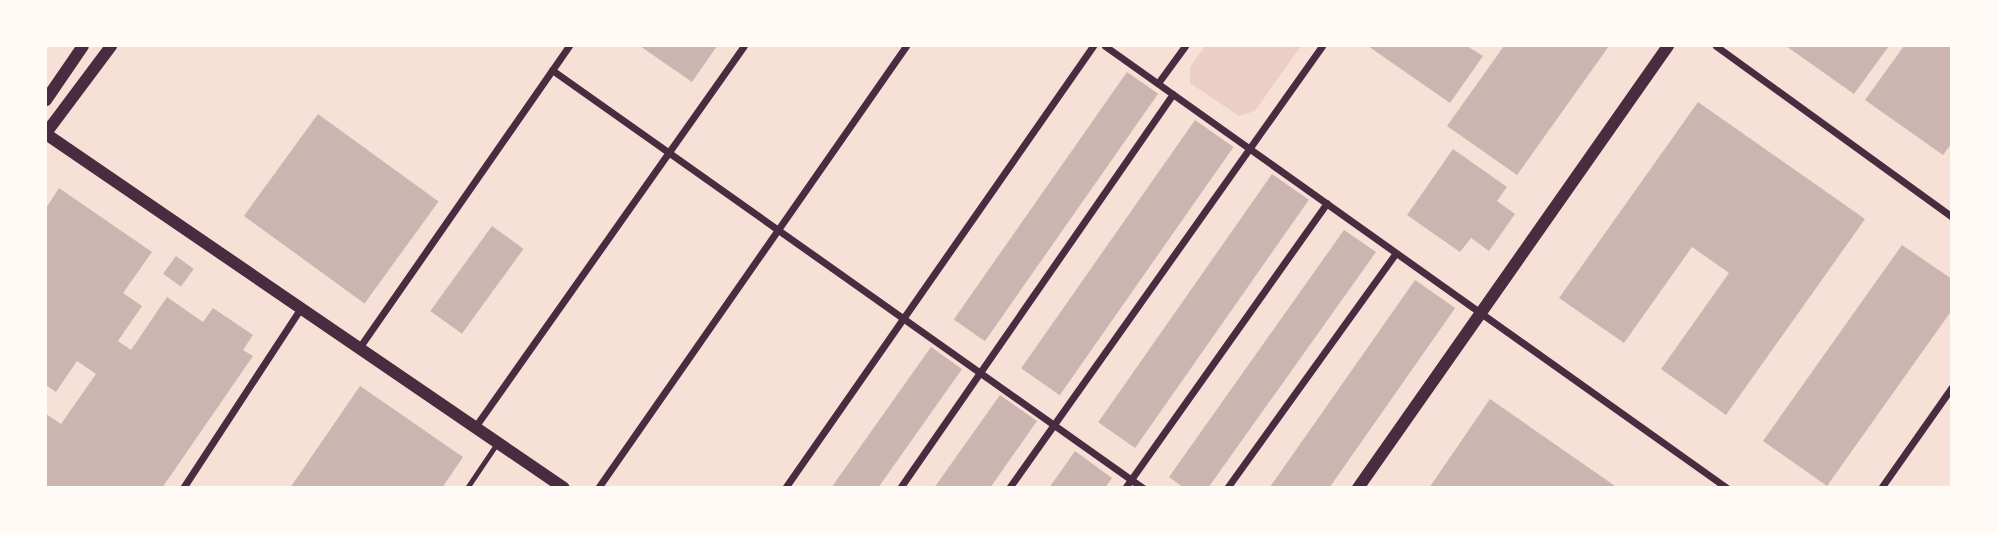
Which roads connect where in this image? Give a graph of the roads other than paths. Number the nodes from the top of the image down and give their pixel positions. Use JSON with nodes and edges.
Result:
{"nodes":[{"id":1,"x":83,"y":46,"type":"edge"},
{"id":2,"x":111,"y":46,"type":"edge"},
{"id":3,"x":569,"y":46,"type":"edge"},
{"id":4,"x":744,"y":46,"type":"edge"},
{"id":5,"x":906,"y":46,"type":"edge"},
{"id":6,"x":1093,"y":46,"type":"edge"},
{"id":7,"x":1105,"y":46,"type":"edge"},
{"id":8,"x":1185,"y":46,"type":"edge"},
{"id":9,"x":1322,"y":46,"type":"edge"},
{"id":10,"x":1668,"y":46,"type":"edge"},
{"id":11,"x":1716,"y":46,"type":"edge"},
{"id":12,"x":552,"y":70,"type":"junction"},
{"id":13,"x":1158,"y":83,"type":"junction"},
{"id":14,"x":1173,"y":94,"type":"junction"},
{"id":15,"x":46,"y":100,"type":"edge"},
{"id":16,"x":46,"y":133,"type":"edge"},
{"id":17,"x":1249,"y":148,"type":"junction"},
{"id":18,"x":669,"y":152,"type":"junction"},
{"id":19,"x":1327,"y":203,"type":"junction"},
{"id":20,"x":1951,"y":217,"type":"edge"},
{"id":21,"x":778,"y":229,"type":"junction"},
{"id":22,"x":1396,"y":253,"type":"junction"},
{"id":23,"x":301,"y":308,"type":"junction"},
{"id":24,"x":1481,"y":313,"type":"junction"},
{"id":25,"x":903,"y":318,"type":"junction"},
{"id":26,"x":359,"y":348,"type":"junction"},
{"id":27,"x":980,"y":372,"type":"junction"},
{"id":28,"x":1951,"y":387,"type":"edge"},
{"id":29,"x":1054,"y":424,"type":"junction"},
{"id":30,"x":475,"y":427,"type":"junction"},
{"id":31,"x":498,"y":443,"type":"junction"},
{"id":32,"x":1131,"y":479,"type":"junction"},
{"id":33,"x":183,"y":488,"type":"edge"},
{"id":34,"x":467,"y":488,"type":"edge"},
{"id":35,"x":564,"y":488,"type":"edge"},
{"id":36,"x":598,"y":488,"type":"edge"},
{"id":37,"x":785,"y":488,"type":"edge"},
{"id":38,"x":900,"y":488,"type":"edge"},
{"id":39,"x":1009,"y":488,"type":"edge"},
{"id":40,"x":1125,"y":488,"type":"edge"},
{"id":41,"x":1143,"y":488,"type":"edge"},
{"id":42,"x":1227,"y":488,"type":"edge"},
{"id":43,"x":1359,"y":488,"type":"edge"},
{"id":44,"x":1727,"y":488,"type":"edge"},
{"id":45,"x":1881,"y":488,"type":"edge"}],
"edges":[{"from":1,"to":15,"type":"street"},
{"from":2,"to":16,"type":"street"},
{"from":3,"to":12,"type":"street"},
{"from":4,"to":18,"type":"street"},
{"from":5,"to":21,"type":"street"},
{"from":6,"to":25,"type":"street"},
{"from":7,"to":13,"type":"street"},
{"from":8,"to":13,"type":"street"},
{"from":9,"to":17,"type":"street"},
{"from":10,"to":24,"type":"street"},
{"from":11,"to":20,"type":"street"},
{"from":12,"to":18,"type":"street"},
{"from":12,"to":26,"type":"street"},
{"from":13,"to":14,"type":"street"},
{"from":14,"to":17,"type":"street"},
{"from":14,"to":27,"type":"street"},
{"from":16,"to":23,"type":"street"},
{"from":17,"to":19,"type":"street"},
{"from":17,"to":29,"type":"street"},
{"from":18,"to":21,"type":"street"},
{"from":18,"to":30,"type":"street"},
{"from":19,"to":22,"type":"street"},
{"from":19,"to":32,"type":"street"},
{"from":21,"to":25,"type":"street"},
{"from":21,"to":36,"type":"street"},
{"from":22,"to":24,"type":"street"},
{"from":22,"to":42,"type":"street"},
{"from":23,"to":26,"type":"street"},
{"from":23,"to":33,"type":"street"},
{"from":24,"to":43,"type":"street"},
{"from":24,"to":44,"type":"street"},
{"from":25,"to":27,"type":"street"},
{"from":25,"to":37,"type":"street"},
{"from":26,"to":30,"type":"street"},
{"from":27,"to":29,"type":"street"},
{"from":27,"to":38,"type":"street"},
{"from":28,"to":45,"type":"street"},
{"from":29,"to":32,"type":"street"},
{"from":29,"to":39,"type":"street"},
{"from":30,"to":31,"type":"street"},
{"from":31,"to":34,"type":"lane"},
{"from":31,"to":35,"type":"street"},
{"from":32,"to":40,"type":"street"},
{"from":32,"to":41,"type":"street"}]}
